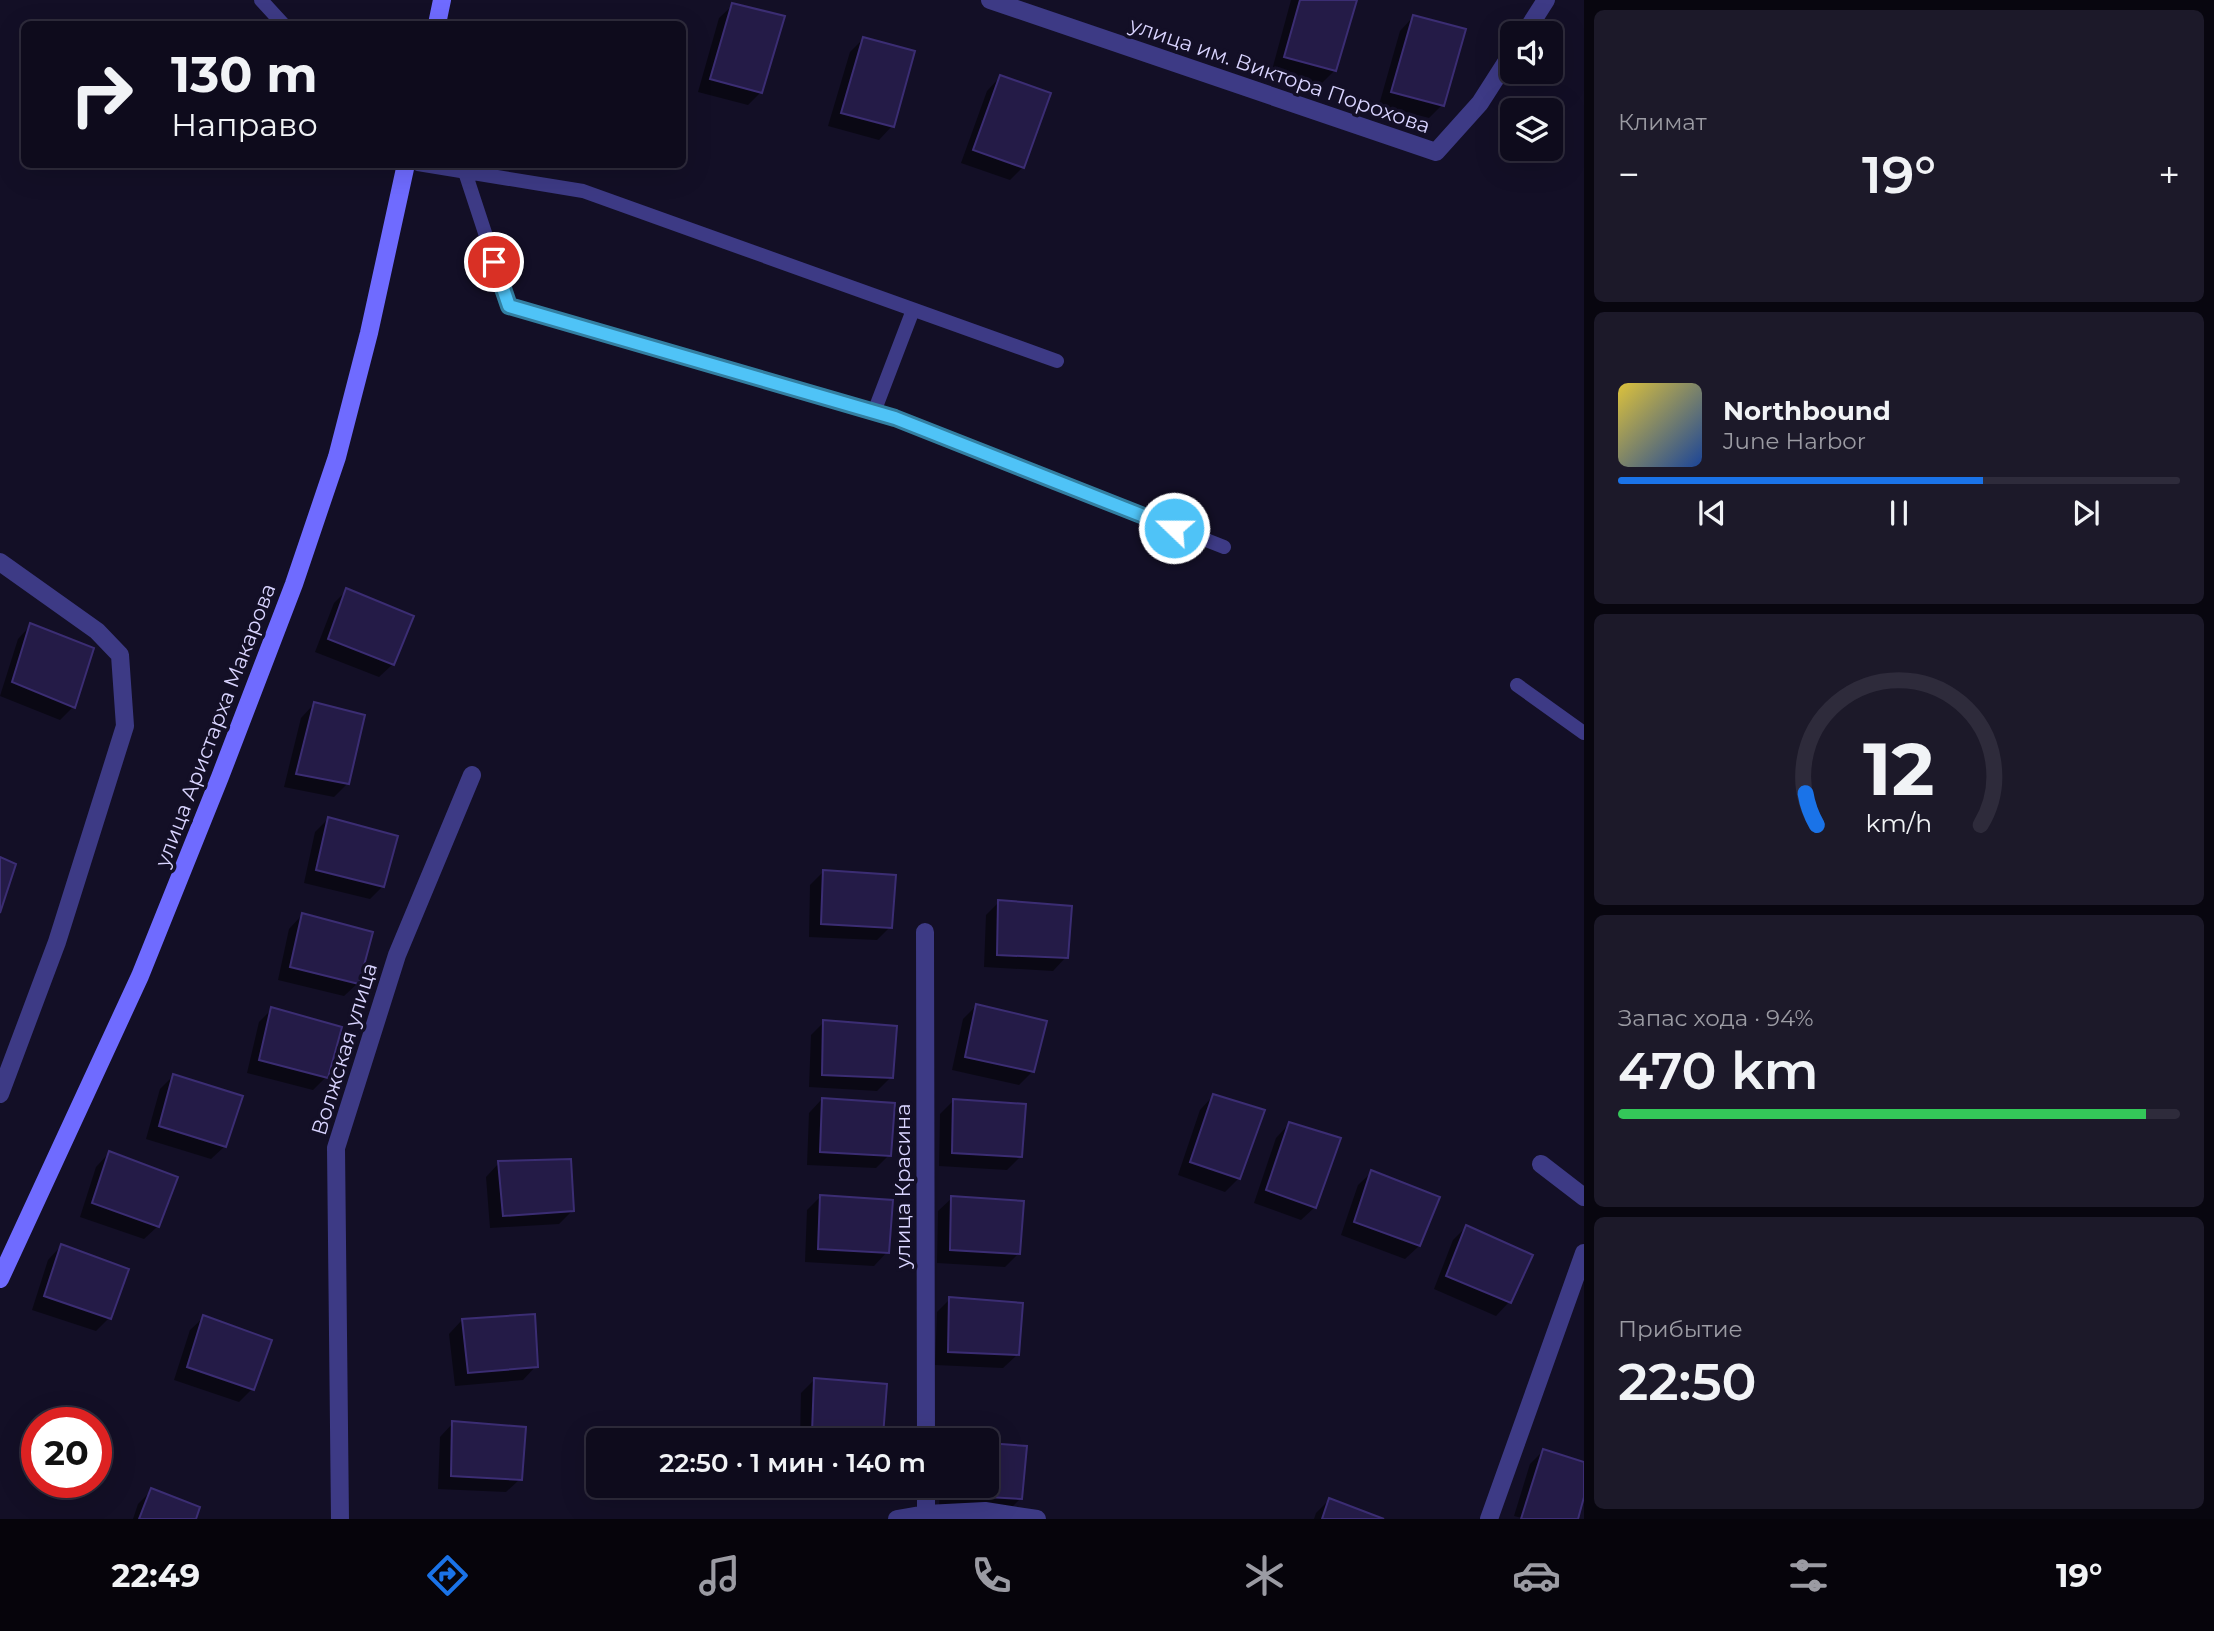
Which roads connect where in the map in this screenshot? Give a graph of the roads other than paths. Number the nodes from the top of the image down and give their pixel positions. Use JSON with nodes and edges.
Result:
{"nodes":[{"id":1,"x":261,"y":0,"type":"edge"},
{"id":2,"x":442,"y":0,"type":"edge"},
{"id":3,"x":1546,"y":0,"type":"edge"},
{"id":4,"x":999,"y":1,"type":"edge"},
{"id":5,"x":281,"y":21,"type":"edge"},
{"id":6,"x":438,"y":21,"type":"edge"},
{"id":7,"x":1533,"y":21,"type":"edge"},
{"id":8,"x":1500,"y":72,"type":"edge"},
{"id":9,"x":405,"y":168,"type":"edge"},
{"id":10,"x":442,"y":168,"type":"edge"},
{"id":11,"x":465,"y":172,"type":"junction"},
{"id":12,"x":913,"y":310,"type":"junction"},
{"id":13,"x":1057,"y":361,"type":"dead end"},
{"id":14,"x":874,"y":412,"type":"junction"},
{"id":15,"x":1224,"y":547,"type":"dead end"},
{"id":16,"x":0,"y":562,"type":"edge"},
{"id":17,"x":1517,"y":685,"type":"dead end"},
{"id":18,"x":1584,"y":733,"type":"edge"},
{"id":19,"x":472,"y":775,"type":"dead end"},
{"id":20,"x":925,"y":932,"type":"dead end"},
{"id":21,"x":0,"y":1094,"type":"edge"},
{"id":22,"x":1541,"y":1164,"type":"dead end"},
{"id":23,"x":1584,"y":1197,"type":"edge"},
{"id":24,"x":1584,"y":1253,"type":"edge"},
{"id":25,"x":0,"y":1279,"type":"edge"},
{"id":26,"x":926,"y":1428,"type":"edge"},
{"id":27,"x":926,"y":1498,"type":"edge"},
{"id":28,"x":926,"y":1516,"type":"edge"},
{"id":29,"x":340,"y":1519,"type":"edge"},
{"id":30,"x":897,"y":1519,"type":"edge"},
{"id":31,"x":1037,"y":1519,"type":"edge"},
{"id":32,"x":1489,"y":1519,"type":"edge"}],
"edges":[{"from":1,"to":5,"type":"lane"},
{"from":2,"to":6,"type":"street"},
{"from":3,"to":7,"type":"street"},
{"from":4,"to":8,"type":"street","name":"улица им. Виктора Порохова"},
{"from":9,"to":25,"type":"street","name":"улица Аристарха Макарова"},
{"from":10,"to":11,"type":"lane"},
{"from":11,"to":12,"type":"lane"},
{"from":11,"to":14,"type":"lane"},
{"from":12,"to":13,"type":"lane"},
{"from":12,"to":14,"type":"lane"},
{"from":14,"to":15,"type":"lane"},
{"from":16,"to":21,"type":"street"},
{"from":17,"to":18,"type":"lane"},
{"from":19,"to":29,"type":"street","name":"Волжская улица"},
{"from":20,"to":26,"type":"street","name":"улица Красина"},
{"from":22,"to":23,"type":"street"},
{"from":24,"to":32,"type":"street"},
{"from":27,"to":28,"type":"street"},
{"from":28,"to":30,"type":"street"},
{"from":28,"to":31,"type":"street"}]}
